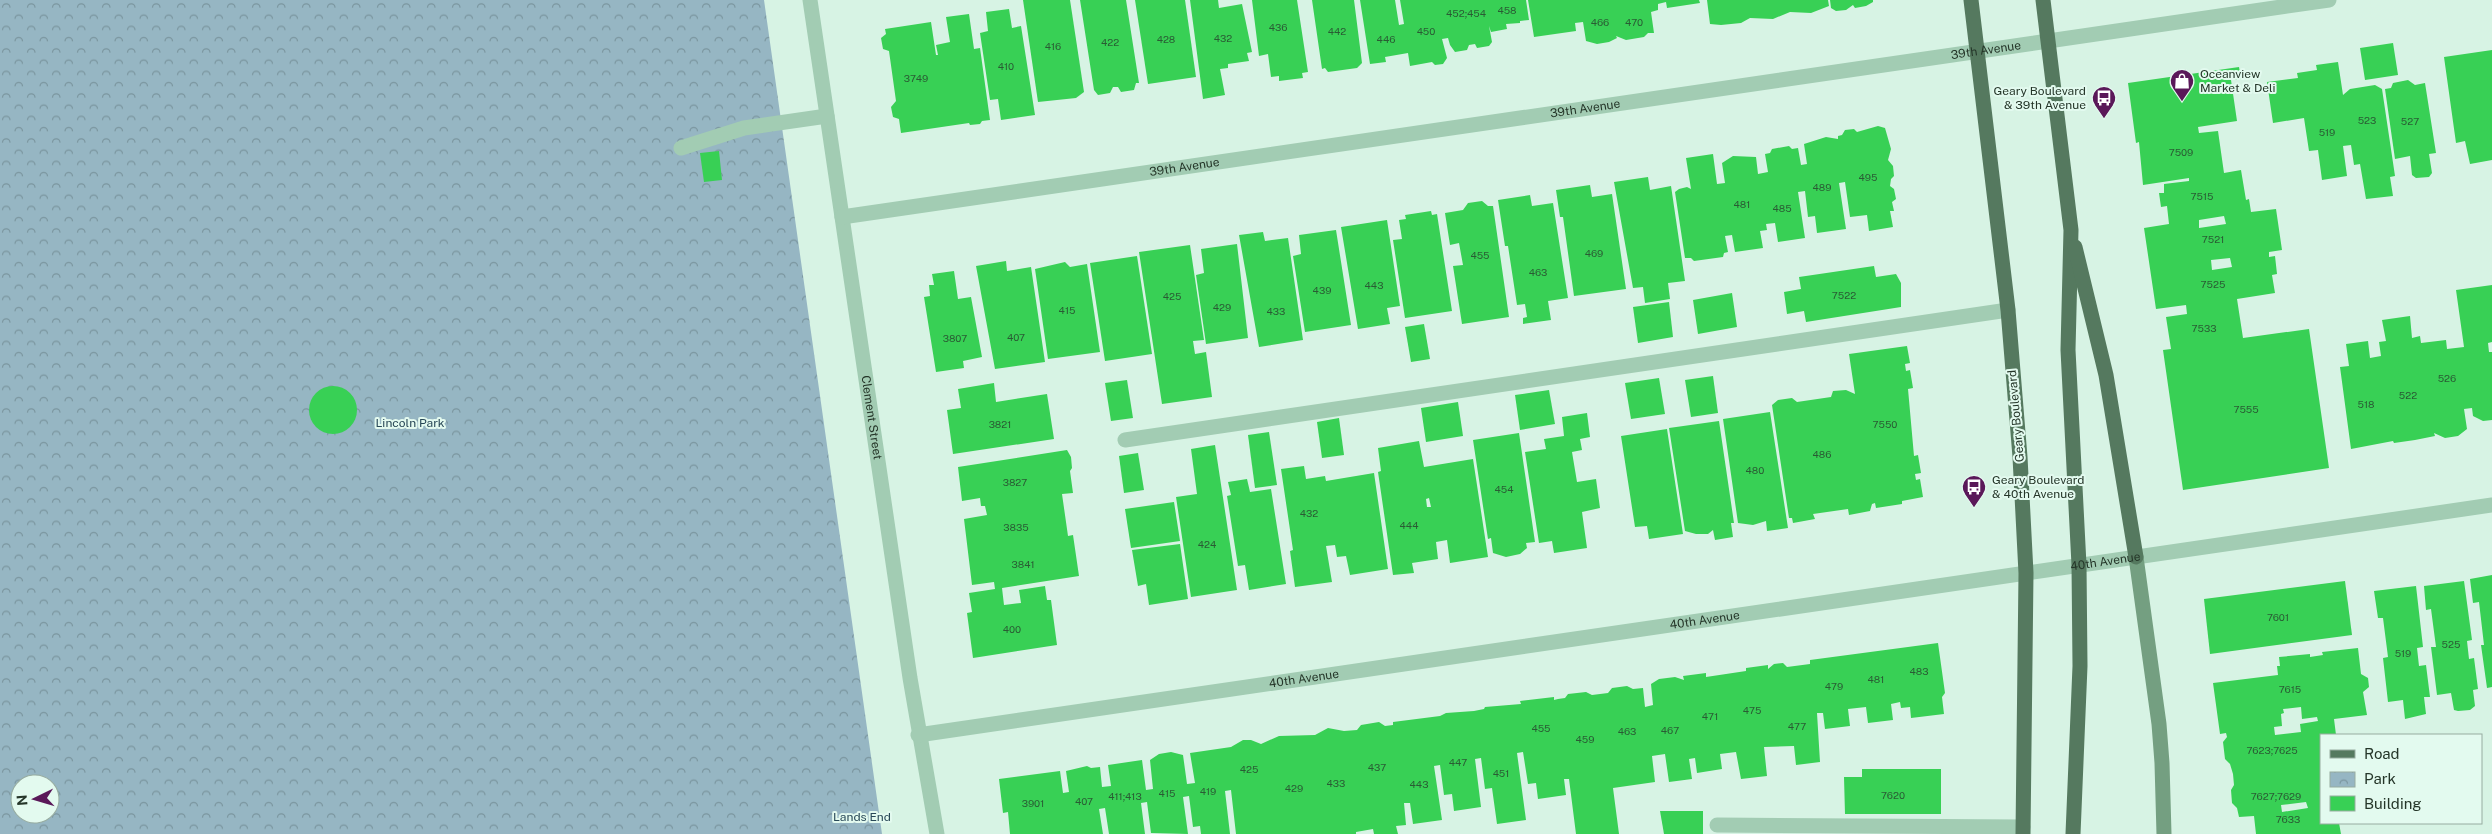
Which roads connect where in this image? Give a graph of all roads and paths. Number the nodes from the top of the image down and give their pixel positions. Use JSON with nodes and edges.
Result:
{"nodes":[{"id":1,"x":810,"y":0,"type":"edge"},
{"id":2,"x":1971,"y":0,"type":"edge"},
{"id":3,"x":2043,"y":0,"type":"edge"},
{"id":4,"x":2329,"y":0,"type":"edge"},
{"id":5,"x":2049,"y":41,"type":"junction"},
{"id":6,"x":1978,"y":51,"type":"junction"},
{"id":7,"x":827,"y":116,"type":"junction"},
{"id":8,"x":681,"y":148,"type":"dead end"},
{"id":9,"x":842,"y":217,"type":"junction"},
{"id":10,"x":2071,"y":230,"type":"junction"},
{"id":11,"x":2008,"y":310,"type":"junction"},
{"id":12,"x":1125,"y":440,"type":"dead end"},
{"id":13,"x":2492,"y":505,"type":"edge"},
{"id":14,"x":2136,"y":557,"type":"junction"},
{"id":15,"x":2079,"y":565,"type":"junction"},
{"id":16,"x":2026,"y":573,"type":"junction"},
{"id":17,"x":918,"y":735,"type":"junction"},
{"id":18,"x":1717,"y":825,"type":"dead end"},
{"id":19,"x":2023,"y":831,"type":"edge"},
{"id":20,"x":937,"y":834,"type":"edge"},
{"id":21,"x":2073,"y":834,"type":"edge"},
{"id":22,"x":2164,"y":834,"type":"edge"}],
"edges":[{"from":1,"to":7,"type":"street","name":"Clement Street"},
{"from":2,"to":6,"type":"main road","name":"Geary Boulevard"},
{"from":3,"to":5,"type":"main road"},
{"from":4,"to":5,"type":"street","name":"39th Avenue"},
{"from":5,"to":6,"type":"street","name":"39th Avenue"},
{"from":5,"to":10,"type":"main road"},
{"from":6,"to":9,"type":"street","name":"39th Avenue"},
{"from":6,"to":11,"type":"main road","name":"Geary Boulevard"},
{"from":7,"to":8,"type":"street"},
{"from":7,"to":9,"type":"street","name":"Clement Street"},
{"from":9,"to":17,"type":"street","name":"Clement Street"},
{"from":10,"to":14,"type":"main road"},
{"from":10,"to":15,"type":"main road"},
{"from":11,"to":12,"type":"street"},
{"from":11,"to":16,"type":"main road","name":"Geary Boulevard"},
{"from":13,"to":14,"type":"street","name":"40th Avenue"},
{"from":14,"to":15,"type":"street","name":"40th Avenue"},
{"from":14,"to":22,"type":"street"},
{"from":15,"to":16,"type":"street","name":"40th Avenue"},
{"from":15,"to":21,"type":"main road"},
{"from":16,"to":17,"type":"street","name":"40th Avenue"},
{"from":16,"to":19,"type":"main road","name":"Geary Boulevard"},
{"from":17,"to":20,"type":"street","name":"Clement Street"},
{"from":18,"to":19,"type":"street"}]}
